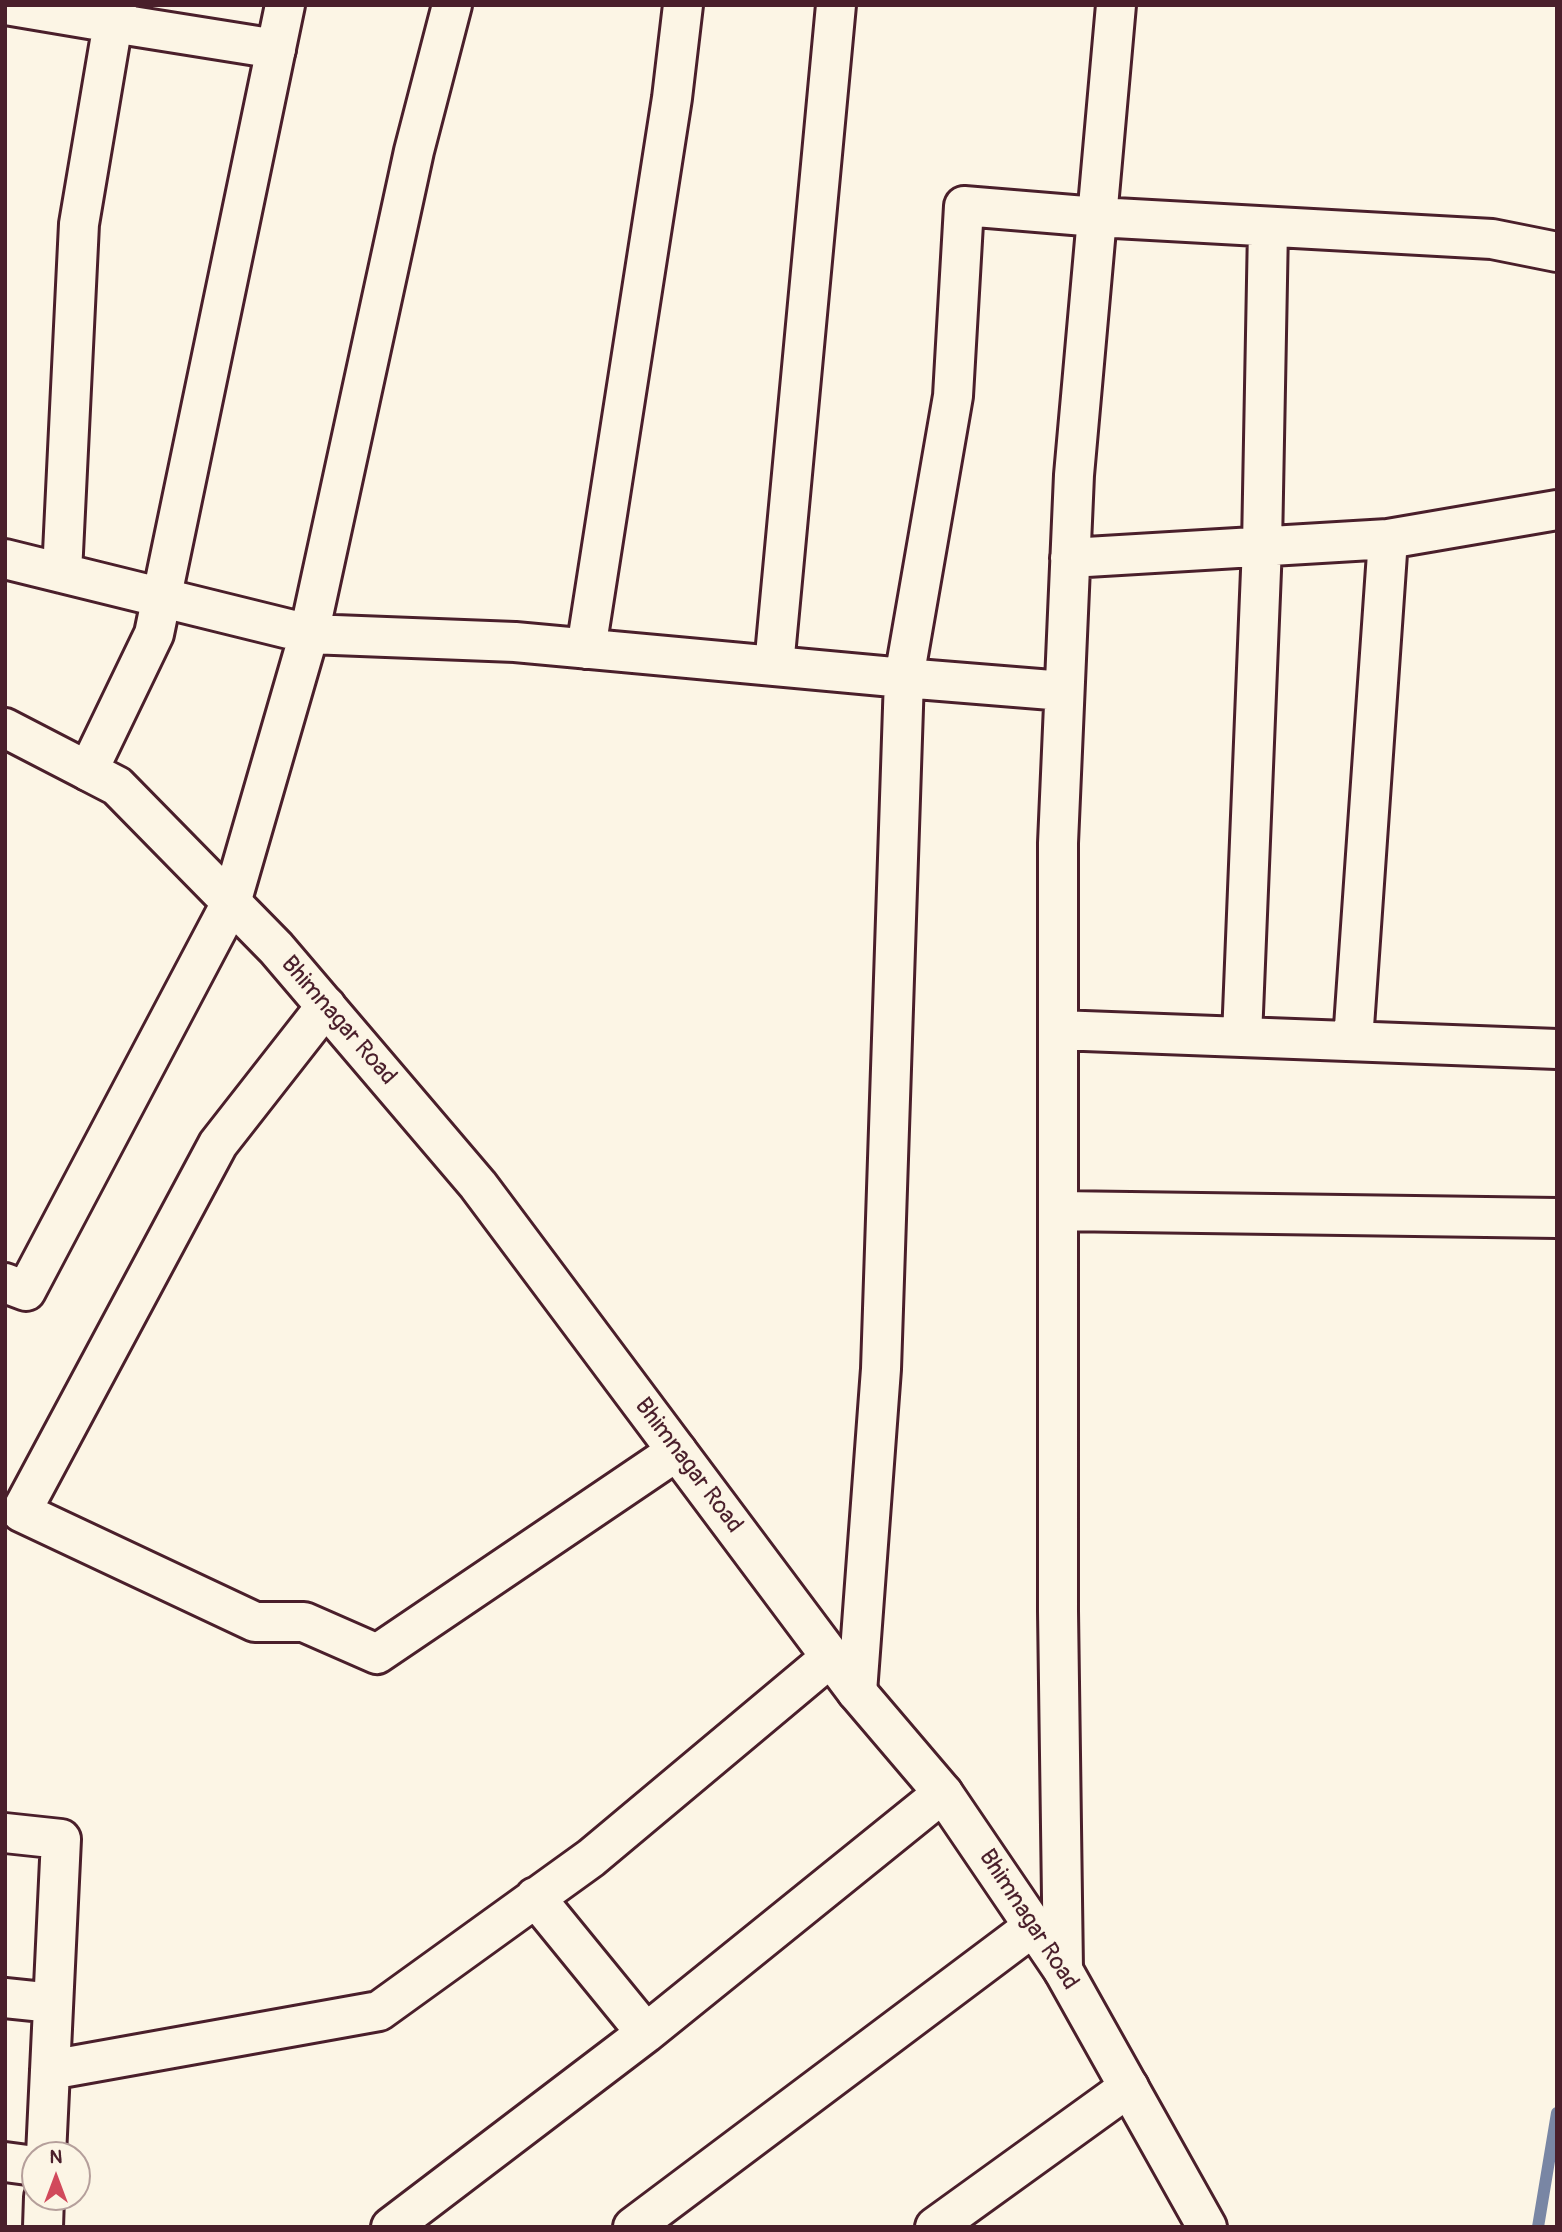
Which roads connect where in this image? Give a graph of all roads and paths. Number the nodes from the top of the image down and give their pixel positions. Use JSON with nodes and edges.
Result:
{"nodes":[{"id":1,"x":6,"y":5,"type":"edge"},
{"id":2,"x":285,"y":5,"type":"edge"},
{"id":3,"x":452,"y":5,"type":"edge"},
{"id":4,"x":683,"y":5,"type":"edge"},
{"id":5,"x":836,"y":5,"type":"edge"},
{"id":6,"x":1116,"y":5,"type":"edge"},
{"id":7,"x":115,"y":14,"type":"edge"},
{"id":8,"x":276,"y":49,"type":"junction"},
{"id":9,"x":1097,"y":217,"type":"junction"},
{"id":10,"x":1268,"y":228,"type":"junction"},
{"id":11,"x":1557,"y":252,"type":"edge"},
{"id":12,"x":1557,"y":510,"type":"edge"},
{"id":13,"x":1388,"y":539,"type":"junction"},
{"id":14,"x":1262,"y":545,"type":"junction"},
{"id":15,"x":1070,"y":558,"type":"junction"},
{"id":16,"x":5,"y":559,"type":"edge"},
{"id":17,"x":62,"y":573,"type":"junction"},
{"id":18,"x":162,"y":596,"type":"junction"},
{"id":19,"x":309,"y":634,"type":"junction"},
{"id":20,"x":586,"y":649,"type":"junction"},
{"id":21,"x":774,"y":666,"type":"junction"},
{"id":22,"x":904,"y":678,"type":"junction"},
{"id":23,"x":1064,"y":691,"type":"junction"},
{"id":24,"x":7,"y":736,"type":"edge"},
{"id":25,"x":88,"y":771,"type":"junction"},
{"id":26,"x":231,"y":903,"type":"junction"},
{"id":27,"x":326,"y":1006,"type":"junction"},
{"id":28,"x":1058,"y":1030,"type":"junction"},
{"id":29,"x":1242,"y":1037,"type":"junction"},
{"id":30,"x":1353,"y":1041,"type":"junction"},
{"id":31,"x":1557,"y":1049,"type":"edge"},
{"id":32,"x":1059,"y":1211,"type":"junction"},
{"id":33,"x":1557,"y":1218,"type":"edge"},
{"id":34,"x":5,"y":1283,"type":"edge"},
{"id":35,"x":677,"y":1451,"type":"junction"},
{"id":36,"x":831,"y":1657,"type":"junction"},
{"id":37,"x":857,"y":1692,"type":"junction"},
{"id":38,"x":943,"y":1793,"type":"junction"},
{"id":39,"x":5,"y":1833,"type":"edge"},
{"id":40,"x":535,"y":1897,"type":"junction"},
{"id":41,"x":1034,"y":1926,"type":"junction"},
{"id":42,"x":1063,"y":1970,"type":"junction"},
{"id":43,"x":5,"y":1998,"type":"edge"},
{"id":44,"x":53,"y":2003,"type":"junction"},
{"id":45,"x":646,"y":2033,"type":"junction"},
{"id":46,"x":50,"y":2070,"type":"junction"},
{"id":47,"x":1129,"y":2087,"type":"junction"},
{"id":48,"x":47,"y":2141,"type":"edge"},
{"id":49,"x":391,"y":2227,"type":"edge"},
{"id":50,"x":633,"y":2227,"type":"edge"},
{"id":51,"x":935,"y":2227,"type":"edge"},
{"id":52,"x":1208,"y":2227,"type":"edge"}],
"edges":[{"from":1,"to":7,"type":"street"},
{"from":2,"to":8,"type":"street"},
{"from":3,"to":19,"type":"street"},
{"from":4,"to":20,"type":"street"},
{"from":5,"to":21,"type":"street"},
{"from":6,"to":9,"type":"street"},
{"from":7,"to":8,"type":"street"},
{"from":7,"to":17,"type":"street"},
{"from":8,"to":18,"type":"street"},
{"from":9,"to":10,"type":"street"},
{"from":9,"to":15,"type":"street"},
{"from":9,"to":22,"type":"street"},
{"from":10,"to":11,"type":"street"},
{"from":10,"to":14,"type":"street"},
{"from":12,"to":13,"type":"street"},
{"from":13,"to":14,"type":"street"},
{"from":13,"to":30,"type":"street"},
{"from":14,"to":15,"type":"street"},
{"from":14,"to":29,"type":"street"},
{"from":15,"to":23,"type":"street"},
{"from":16,"to":17,"type":"street"},
{"from":17,"to":18,"type":"street"},
{"from":18,"to":19,"type":"street"},
{"from":18,"to":25,"type":"street"},
{"from":19,"to":20,"type":"street"},
{"from":19,"to":26,"type":"street"},
{"from":20,"to":21,"type":"street"},
{"from":21,"to":22,"type":"street"},
{"from":22,"to":23,"type":"street"},
{"from":22,"to":37,"type":"street"},
{"from":23,"to":28,"type":"street"},
{"from":24,"to":25,"type":"street","name":"Bhimnagar Road"},
{"from":25,"to":26,"type":"street","name":"Bhimnagar Road"},
{"from":26,"to":27,"type":"street","name":"Bhimnagar Road"},
{"from":26,"to":34,"type":"street"},
{"from":27,"to":35,"type":"street","name":"Bhimnagar Road"},
{"from":27,"to":35,"type":"street"},
{"from":28,"to":29,"type":"street"},
{"from":28,"to":32,"type":"street"},
{"from":29,"to":30,"type":"street"},
{"from":30,"to":31,"type":"street"},
{"from":32,"to":33,"type":"street"},
{"from":32,"to":42,"type":"street"},
{"from":35,"to":36,"type":"street","name":"Bhimnagar Road"},
{"from":36,"to":37,"type":"street","name":"Bhimnagar Road"},
{"from":36,"to":40,"type":"street"},
{"from":37,"to":38,"type":"street","name":"Bhimnagar Road"},
{"from":38,"to":41,"type":"street","name":"Bhimnagar Road"},
{"from":38,"to":45,"type":"street"},
{"from":39,"to":44,"type":"street"},
{"from":40,"to":45,"type":"street"},
{"from":40,"to":46,"type":"street"},
{"from":41,"to":42,"type":"street","name":"Bhimnagar Road"},
{"from":41,"to":50,"type":"street"},
{"from":42,"to":47,"type":"street","name":"Bhimnagar Road"},
{"from":43,"to":44,"type":"street"},
{"from":44,"to":46,"type":"street"},
{"from":45,"to":49,"type":"street"},
{"from":46,"to":48,"type":"street"},
{"from":47,"to":51,"type":"street"},
{"from":47,"to":52,"type":"street","name":"Bhimnagar Road"}]}
